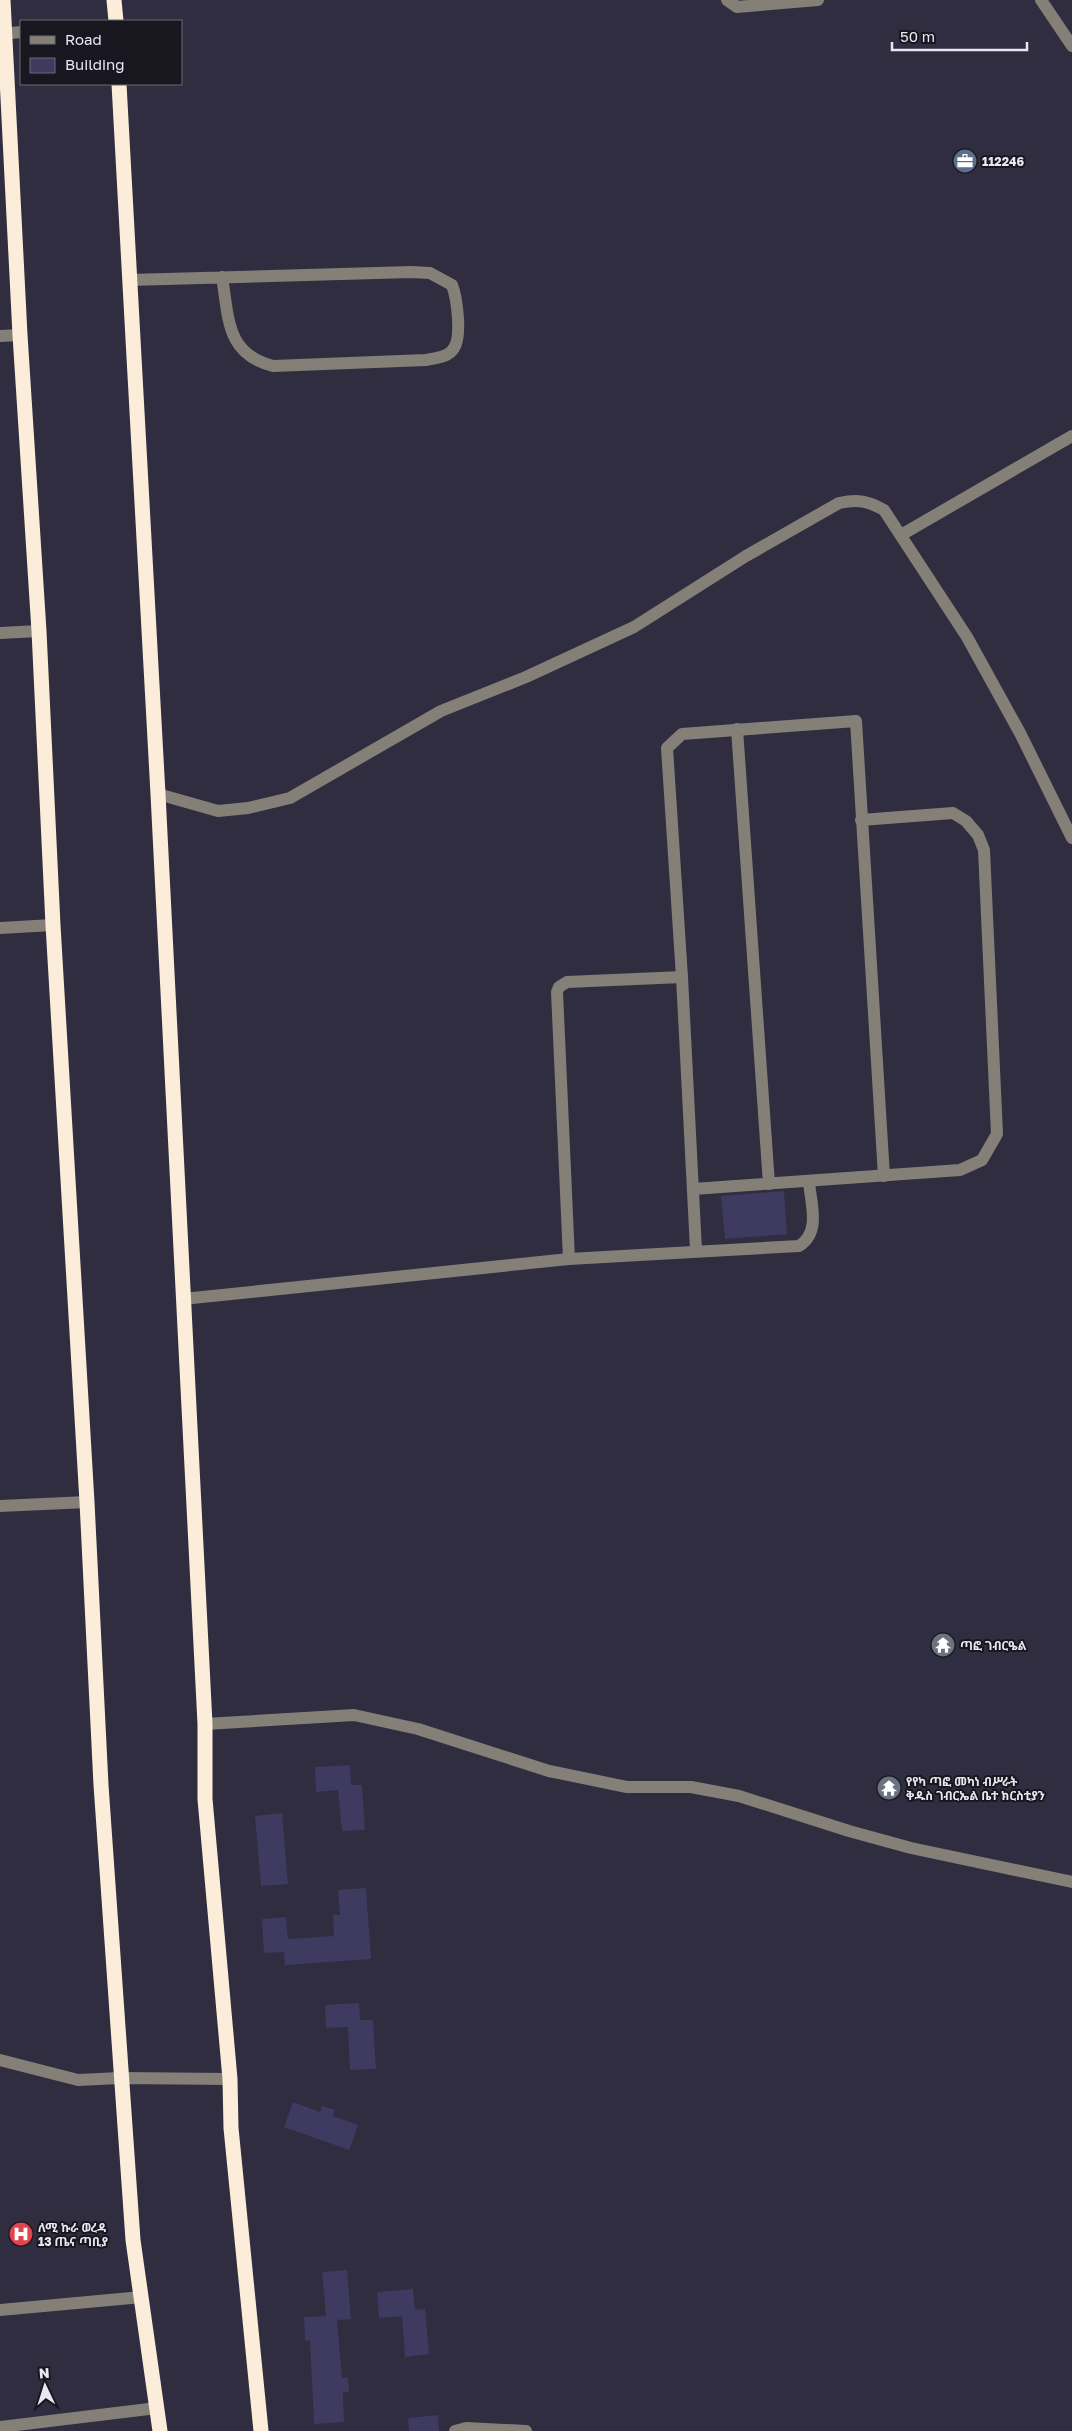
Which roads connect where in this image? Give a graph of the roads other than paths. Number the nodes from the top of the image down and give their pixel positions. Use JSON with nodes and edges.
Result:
{"nodes":[{"id":1,"x":4,"y":0,"type":"edge"},
{"id":2,"x":114,"y":0,"type":"edge"},
{"id":3,"x":727,"y":0,"type":"edge"},
{"id":4,"x":818,"y":0,"type":"edge"},
{"id":5,"x":1041,"y":0,"type":"edge"},
{"id":6,"x":790,"y":1,"type":"edge"},
{"id":7,"x":116,"y":20,"type":"edge"},
{"id":8,"x":20,"y":32,"type":"edge"},
{"id":9,"x":3,"y":34,"type":"edge"},
{"id":10,"x":1072,"y":46,"type":"edge"},
{"id":11,"x":119,"y":85,"type":"edge"},
{"id":12,"x":222,"y":277,"type":"junction"},
{"id":13,"x":129,"y":280,"type":"junction"},
{"id":14,"x":20,"y":334,"type":"junction"},
{"id":15,"x":0,"y":336,"type":"edge"},
{"id":16,"x":1071,"y":439,"type":"edge"},
{"id":17,"x":901,"y":535,"type":"junction"},
{"id":18,"x":39,"y":631,"type":"junction"},
{"id":19,"x":0,"y":633,"type":"edge"},
{"id":20,"x":737,"y":729,"type":"junction"},
{"id":21,"x":158,"y":794,"type":"junction"},
{"id":22,"x":861,"y":820,"type":"junction"},
{"id":23,"x":1072,"y":838,"type":"edge"},
{"id":24,"x":53,"y":925,"type":"junction"},
{"id":25,"x":0,"y":928,"type":"edge"},
{"id":26,"x":682,"y":977,"type":"junction"},
{"id":27,"x":884,"y":1176,"type":"junction"},
{"id":28,"x":809,"y":1182,"type":"junction"},
{"id":29,"x":769,"y":1184,"type":"junction"},
{"id":30,"x":693,"y":1190,"type":"junction"},
{"id":31,"x":696,"y":1250,"type":"junction"},
{"id":32,"x":569,"y":1259,"type":"junction"},
{"id":33,"x":183,"y":1299,"type":"junction"},
{"id":34,"x":87,"y":1502,"type":"junction"},
{"id":35,"x":0,"y":1506,"type":"edge"},
{"id":36,"x":205,"y":1724,"type":"junction"},
{"id":37,"x":1072,"y":1882,"type":"edge"},
{"id":38,"x":0,"y":2060,"type":"edge"},
{"id":39,"x":120,"y":2078,"type":"junction"},
{"id":40,"x":230,"y":2079,"type":"junction"},
{"id":41,"x":142,"y":2298,"type":"junction"},
{"id":42,"x":0,"y":2310,"type":"edge"},
{"id":43,"x":157,"y":2408,"type":"junction"},
{"id":44,"x":0,"y":2427,"type":"edge"},
{"id":45,"x":160,"y":2431,"type":"edge"},
{"id":46,"x":261,"y":2431,"type":"edge"},
{"id":47,"x":456,"y":2431,"type":"edge"},
{"id":48,"x":526,"y":2431,"type":"edge"}],
"edges":[{"from":1,"to":9,"type":"highway"},
{"from":2,"to":7,"type":"highway"},
{"from":3,"to":6,"type":"street"},
{"from":4,"to":6,"type":"street"},
{"from":5,"to":10,"type":"street"},
{"from":8,"to":9,"type":"street"},
{"from":9,"to":14,"type":"highway"},
{"from":11,"to":13,"type":"highway"},
{"from":12,"to":12,"type":"street"},
{"from":12,"to":13,"type":"street"},
{"from":13,"to":21,"type":"highway"},
{"from":14,"to":15,"type":"street"},
{"from":14,"to":18,"type":"highway"},
{"from":16,"to":17,"type":"street"},
{"from":17,"to":21,"type":"street"},
{"from":17,"to":23,"type":"street"},
{"from":18,"to":19,"type":"street"},
{"from":18,"to":24,"type":"highway"},
{"from":20,"to":22,"type":"street"},
{"from":20,"to":26,"type":"street"},
{"from":20,"to":29,"type":"street"},
{"from":21,"to":33,"type":"highway"},
{"from":22,"to":27,"type":"street"},
{"from":22,"to":27,"type":"street"},
{"from":24,"to":25,"type":"street"},
{"from":24,"to":34,"type":"highway"},
{"from":26,"to":30,"type":"street"},
{"from":26,"to":32,"type":"street"},
{"from":27,"to":28,"type":"street"},
{"from":28,"to":29,"type":"street"},
{"from":28,"to":31,"type":"street"},
{"from":29,"to":30,"type":"street"},
{"from":30,"to":31,"type":"street"},
{"from":31,"to":32,"type":"street"},
{"from":32,"to":33,"type":"street"},
{"from":33,"to":36,"type":"highway"},
{"from":34,"to":35,"type":"street"},
{"from":34,"to":39,"type":"highway"},
{"from":36,"to":37,"type":"street"},
{"from":36,"to":40,"type":"highway"},
{"from":38,"to":39,"type":"street"},
{"from":39,"to":40,"type":"street"},
{"from":39,"to":41,"type":"highway"},
{"from":40,"to":46,"type":"highway"},
{"from":41,"to":42,"type":"street"},
{"from":41,"to":43,"type":"highway"},
{"from":43,"to":44,"type":"street"},
{"from":43,"to":45,"type":"highway"},
{"from":47,"to":48,"type":"street"}]}
